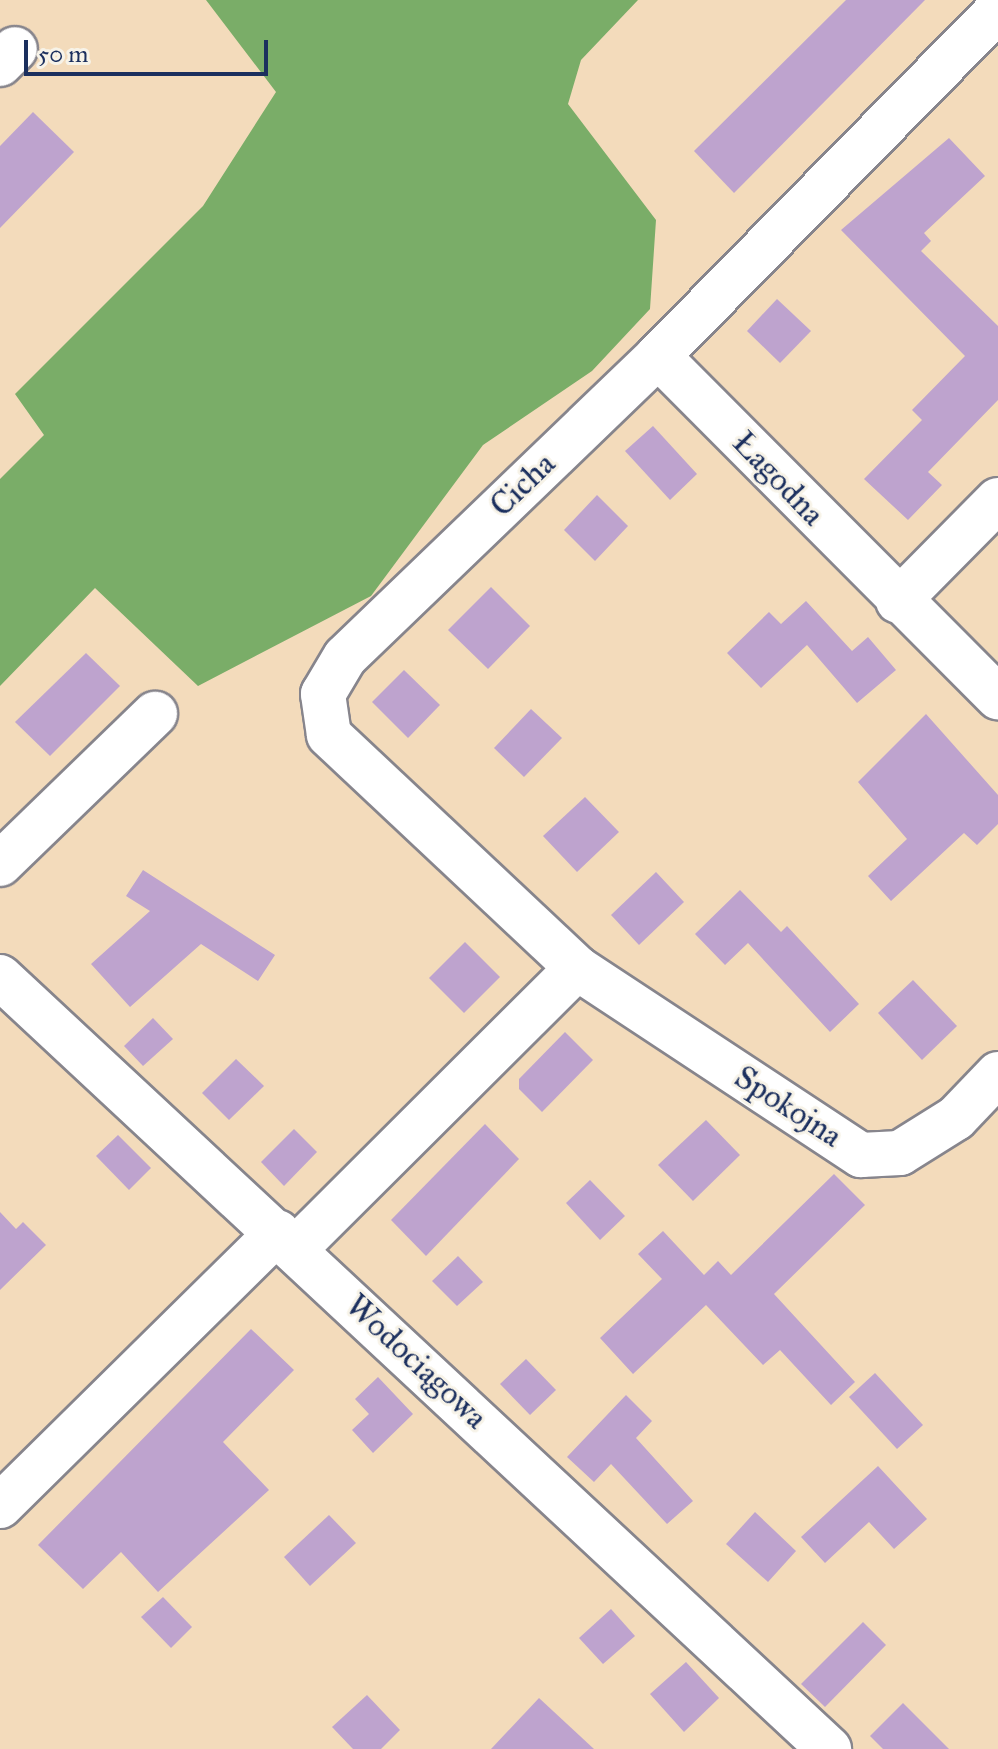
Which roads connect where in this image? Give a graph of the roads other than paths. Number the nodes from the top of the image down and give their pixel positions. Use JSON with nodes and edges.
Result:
{"nodes":[{"id":1,"x":998,"y":10,"type":"edge"},
{"id":2,"x":658,"y":356,"type":"junction"},
{"id":3,"x":998,"y":500,"type":"edge"},
{"id":4,"x":898,"y":601,"type":"junction"},
{"id":5,"x":998,"y":697,"type":"edge"},
{"id":6,"x":155,"y":714,"type":"dead end"},
{"id":7,"x":0,"y":864,"type":"edge"},
{"id":8,"x":577,"y":968,"type":"junction"},
{"id":9,"x":0,"y":977,"type":"edge"},
{"id":10,"x":998,"y":1074,"type":"edge"},
{"id":11,"x":286,"y":1240,"type":"junction"},
{"id":12,"x":0,"y":1506,"type":"edge"},
{"id":13,"x":829,"y":1749,"type":"edge"}],
"edges":[{"from":1,"to":2,"type":"street","name":"Cicha"},
{"from":2,"to":4,"type":"street","name":"Łagodna"},
{"from":2,"to":8,"type":"street","name":"Cicha"},
{"from":3,"to":4,"type":"street"},
{"from":4,"to":5,"type":"street","name":"Łagodna"},
{"from":6,"to":7,"type":"street"},
{"from":8,"to":10,"type":"street","name":"Spokojna"},
{"from":8,"to":11,"type":"street"},
{"from":9,"to":11,"type":"street","name":"Wodociągowa"},
{"from":11,"to":12,"type":"street"},
{"from":11,"to":13,"type":"street","name":"Wodociągowa"}]}
